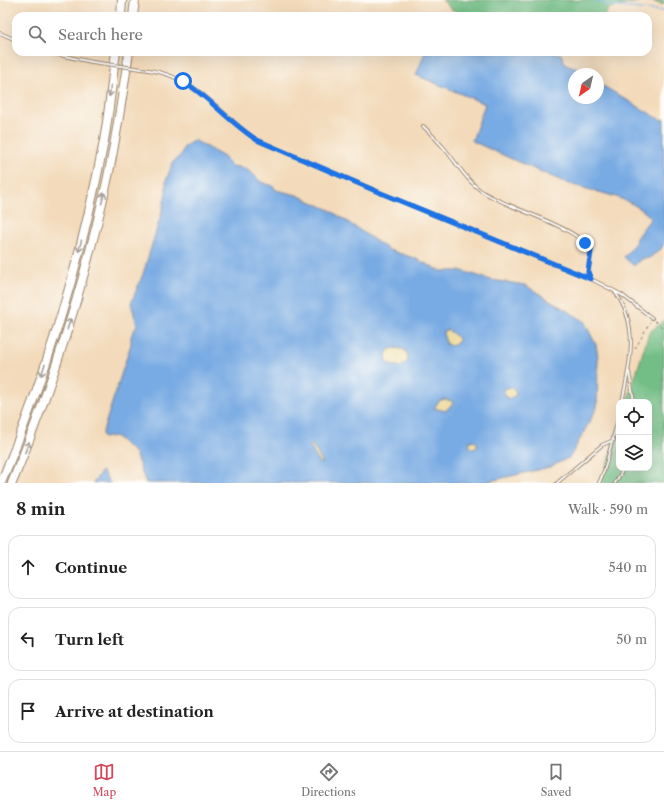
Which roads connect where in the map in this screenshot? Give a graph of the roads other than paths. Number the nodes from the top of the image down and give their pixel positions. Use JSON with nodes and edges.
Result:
{"nodes":[{"id":1,"x":122,"y":0,"type":"edge"},
{"id":2,"x":135,"y":0,"type":"edge"},
{"id":3,"x":121,"y":12,"type":"edge"},
{"id":4,"x":134,"y":12,"type":"edge"},
{"id":5,"x":0,"y":33,"type":"edge"},
{"id":6,"x":12,"y":38,"type":"edge"},
{"id":7,"x":64,"y":56,"type":"edge"},
{"id":8,"x":115,"y":56,"type":"edge"},
{"id":9,"x":128,"y":56,"type":"edge"},
{"id":10,"x":423,"y":126,"type":"dead end"},
{"id":11,"x":591,"y":279,"type":"junction"},
{"id":12,"x":614,"y":291,"type":"junction"},
{"id":13,"x":652,"y":318,"type":"road end"},
{"id":14,"x":629,"y":369,"type":"junction"},
{"id":15,"x":623,"y":399,"type":"edge"},
{"id":16,"x":634,"y":399,"type":"edge"},
{"id":17,"x":616,"y":430,"type":"edge"},
{"id":18,"x":614,"y":440,"type":"junction"},
{"id":19,"x":622,"y":471,"type":"edge"},
{"id":20,"x":1,"y":483,"type":"edge"},
{"id":21,"x":12,"y":483,"type":"edge"},
{"id":22,"x":557,"y":483,"type":"edge"},
{"id":23,"x":599,"y":483,"type":"edge"},
{"id":24,"x":615,"y":483,"type":"edge"}],
"edges":[{"from":1,"to":3,"type":"highway"},
{"from":2,"to":4,"type":"highway"},
{"from":5,"to":6,"type":"lane"},
{"from":7,"to":11,"type":"lane","bridge":true},
{"from":8,"to":20,"type":"highway","one_way":true},
{"from":21,"to":9,"type":"highway","one_way":true},
{"from":10,"to":11,"type":"lane"},
{"from":11,"to":12,"type":"lane"},
{"from":12,"to":13,"type":"lane"},
{"from":12,"to":14,"type":"lane"},
{"from":14,"to":15,"type":"lane"},
{"from":14,"to":16,"type":"lane"},
{"from":17,"to":18,"type":"lane"},
{"from":18,"to":22,"type":"lane"},
{"from":18,"to":23,"type":"lane"},
{"from":19,"to":24,"type":"lane"}]}
